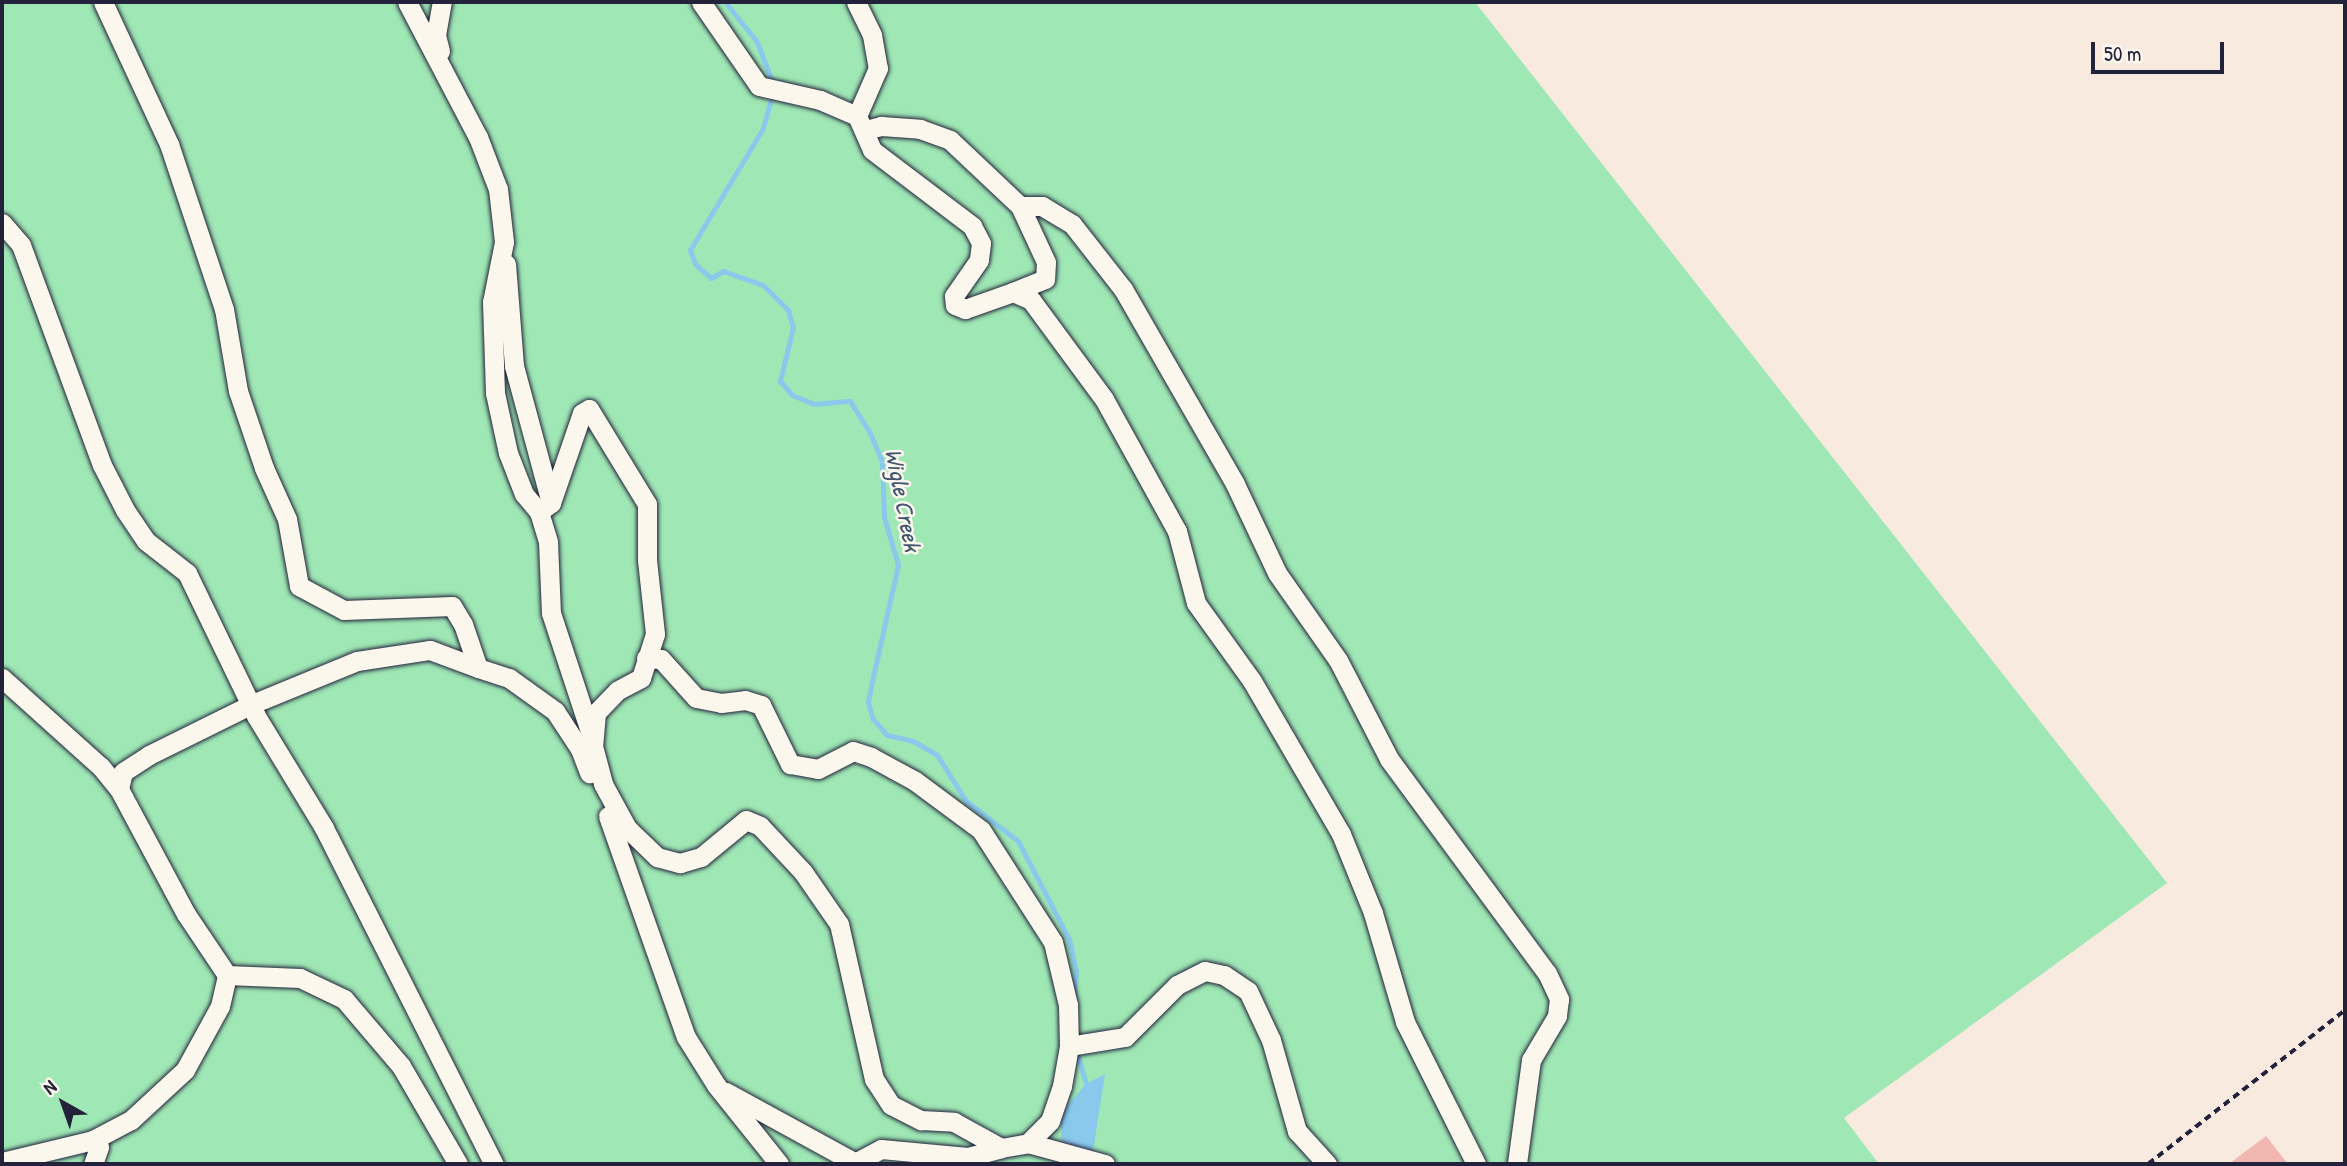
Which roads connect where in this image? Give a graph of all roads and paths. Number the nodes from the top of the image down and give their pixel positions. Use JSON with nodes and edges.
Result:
{"nodes":[{"id":1,"x":103,"y":2,"type":"edge"},
{"id":2,"x":407,"y":2,"type":"edge"},
{"id":3,"x":442,"y":2,"type":"edge"},
{"id":4,"x":701,"y":2,"type":"edge"},
{"id":5,"x":856,"y":2,"type":"edge"},
{"id":6,"x":447,"y":76,"type":"junction"},
{"id":7,"x":861,"y":123,"type":"junction"},
{"id":8,"x":1020,"y":206,"type":"junction"},
{"id":9,"x":2,"y":223,"type":"edge"},
{"id":10,"x":504,"y":242,"type":"junction"},
{"id":11,"x":1013,"y":292,"type":"junction"},
{"id":12,"x":545,"y":507,"type":"junction"},
{"id":13,"x":646,"y":659,"type":"junction"},
{"id":14,"x":478,"y":668,"type":"junction"},
{"id":15,"x":2,"y":678,"type":"edge"},
{"id":16,"x":252,"y":704,"type":"junction"},
{"id":17,"x":593,"y":746,"type":"junction"},
{"id":18,"x":119,"y":789,"type":"junction"},
{"id":19,"x":227,"y":975,"type":"junction"},
{"id":20,"x":2345,"y":1010,"type":"edge"},
{"id":21,"x":1069,"y":1046,"type":"junction"},
{"id":22,"x":716,"y":1085,"type":"junction"},
{"id":23,"x":93,"y":1140,"type":"junction"},
{"id":24,"x":1028,"y":1143,"type":"junction"},
{"id":25,"x":1001,"y":1148,"type":"junction"},
{"id":26,"x":2,"y":1162,"type":"edge"},
{"id":27,"x":853,"y":1163,"type":"edge"},
{"id":28,"x":93,"y":1164,"type":"edge"},
{"id":29,"x":458,"y":1164,"type":"edge"},
{"id":30,"x":494,"y":1164,"type":"edge"},
{"id":31,"x":779,"y":1164,"type":"edge"},
{"id":32,"x":1105,"y":1164,"type":"edge"},
{"id":33,"x":1327,"y":1164,"type":"edge"},
{"id":34,"x":1476,"y":1164,"type":"edge"},
{"id":35,"x":1517,"y":1164,"type":"edge"},
{"id":36,"x":2148,"y":1164,"type":"edge"}],
"edges":[{"from":1,"to":14,"type":"lane"},
{"from":2,"to":6,"type":"lane"},
{"from":3,"to":6,"type":"lane"},
{"from":4,"to":7,"type":"lane"},
{"from":5,"to":7,"type":"lane"},
{"from":6,"to":10,"type":"lane"},
{"from":7,"to":8,"type":"lane"},
{"from":7,"to":11,"type":"lane"},
{"from":8,"to":11,"type":"lane"},
{"from":8,"to":35,"type":"lane"},
{"from":9,"to":16,"type":"lane"},
{"from":10,"to":12,"type":"lane"},
{"from":10,"to":12,"type":"lane"},
{"from":11,"to":34,"type":"lane"},
{"from":12,"to":13,"type":"lane"},
{"from":12,"to":17,"type":"lane"},
{"from":13,"to":17,"type":"lane"},
{"from":13,"to":21,"type":"lane"},
{"from":14,"to":16,"type":"lane"},
{"from":14,"to":22,"type":"lane"},
{"from":15,"to":18,"type":"lane"},
{"from":16,"to":18,"type":"lane"},
{"from":16,"to":30,"type":"lane"},
{"from":17,"to":25,"type":"lane"},
{"from":18,"to":19,"type":"lane"},
{"from":19,"to":23,"type":"lane"},
{"from":19,"to":29,"type":"lane"},
{"from":20,"to":36,"type":"path"},
{"from":21,"to":24,"type":"lane"},
{"from":21,"to":33,"type":"lane"},
{"from":22,"to":27,"type":"lane"},
{"from":22,"to":31,"type":"lane"},
{"from":23,"to":26,"type":"lane"},
{"from":23,"to":28,"type":"lane"},
{"from":24,"to":25,"type":"lane"},
{"from":24,"to":32,"type":"lane"},
{"from":25,"to":27,"type":"lane"}]}
